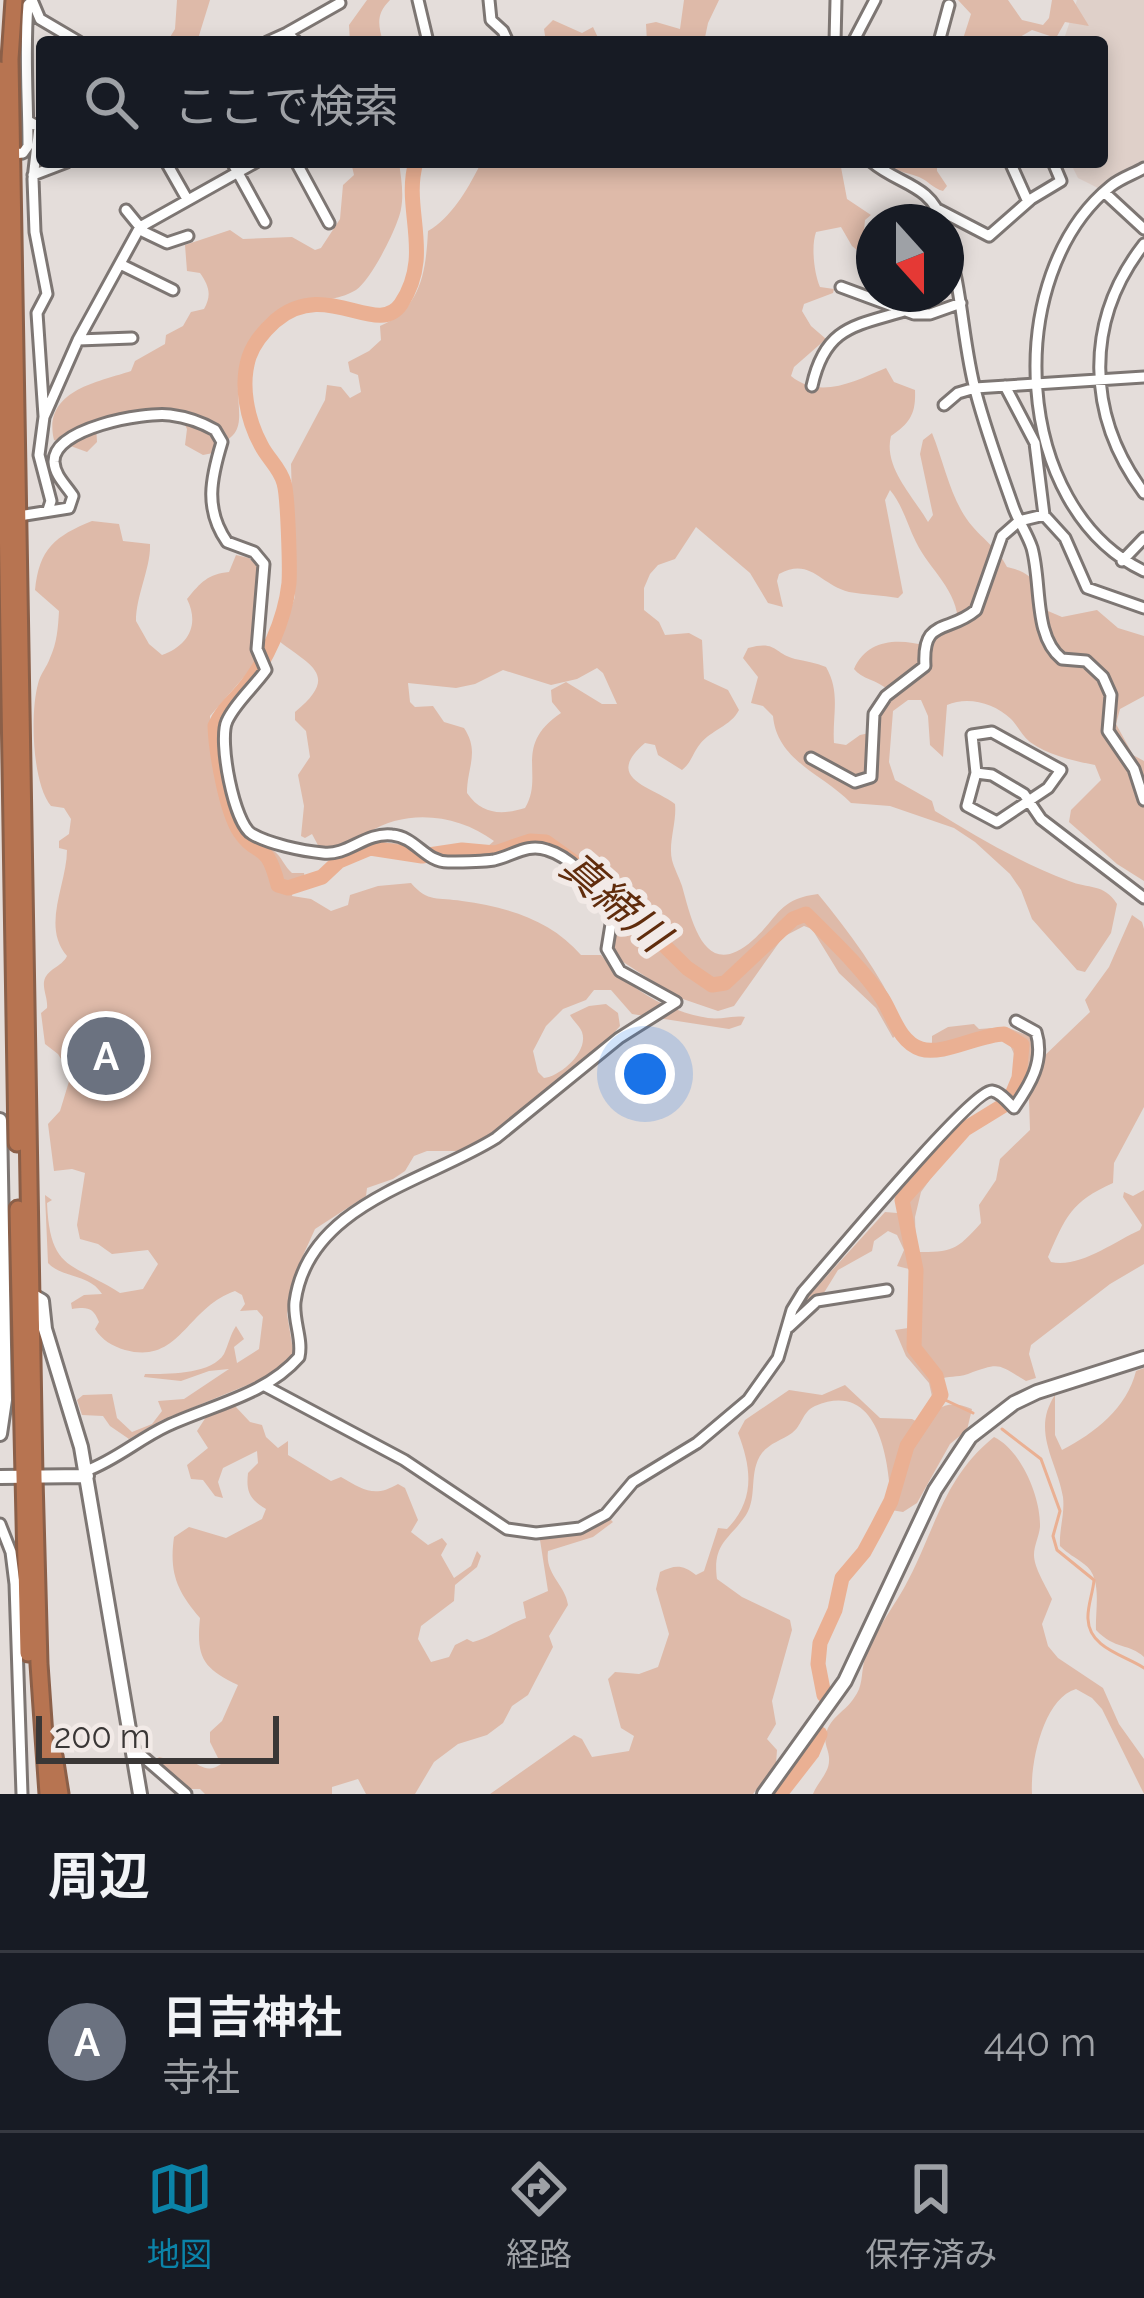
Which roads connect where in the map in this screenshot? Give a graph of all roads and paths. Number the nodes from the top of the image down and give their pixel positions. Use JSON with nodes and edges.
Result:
{"nodes":[{"id":1,"x":4,"y":0,"type":"edge"},
{"id":2,"x":14,"y":0,"type":"edge"},
{"id":3,"x":32,"y":0,"type":"edge"},
{"id":4,"x":418,"y":0,"type":"edge"},
{"id":5,"x":489,"y":0,"type":"edge"},
{"id":6,"x":836,"y":0,"type":"edge"},
{"id":7,"x":875,"y":0,"type":"edge"},
{"id":8,"x":340,"y":4,"type":"dead end"},
{"id":9,"x":949,"y":5,"type":"dead end"},
{"id":10,"x":286,"y":33,"type":"junction"},
{"id":11,"x":64,"y":36,"type":"edge"},
{"id":12,"x":280,"y":36,"type":"edge"},
{"id":13,"x":290,"y":36,"type":"edge"},
{"id":14,"x":427,"y":36,"type":"edge"},
{"id":15,"x":505,"y":36,"type":"edge"},
{"id":16,"x":835,"y":36,"type":"edge"},
{"id":17,"x":856,"y":36,"type":"edge"},
{"id":18,"x":941,"y":36,"type":"edge"},
{"id":19,"x":0,"y":57,"type":"edge"},
{"id":20,"x":0,"y":70,"type":"edge"},
{"id":21,"x":30,"y":122,"type":"junction"},
{"id":22,"x":36,"y":125,"type":"edge"},
{"id":23,"x":36,"y":151,"type":"edge"},
{"id":24,"x":13,"y":154,"type":"junction"},
{"id":25,"x":51,"y":168,"type":"edge"},
{"id":26,"x":169,"y":168,"type":"edge"},
{"id":27,"x":234,"y":168,"type":"edge"},
{"id":28,"x":236,"y":168,"type":"edge"},
{"id":29,"x":299,"y":168,"type":"edge"},
{"id":30,"x":879,"y":168,"type":"edge"},
{"id":31,"x":1013,"y":168,"type":"edge"},
{"id":32,"x":1056,"y":168,"type":"edge"},
{"id":33,"x":1144,"y":168,"type":"edge"},
{"id":34,"x":33,"y":175,"type":"junction"},
{"id":35,"x":1105,"y":193,"type":"junction"},
{"id":36,"x":187,"y":199,"type":"junction"},
{"id":37,"x":1028,"y":202,"type":"junction"},
{"id":38,"x":935,"y":204,"type":"edge"},
{"id":39,"x":126,"y":210,"type":"dead end"},
{"id":40,"x":265,"y":222,"type":"dead end"},
{"id":41,"x":328,"y":223,"type":"dead end"},
{"id":42,"x":964,"y":223,"type":"edge"},
{"id":43,"x":140,"y":227,"type":"junction"},
{"id":44,"x":1144,"y":229,"type":"edge"},
{"id":45,"x":188,"y":236,"type":"dead end"},
{"id":46,"x":1144,"y":244,"type":"edge"},
{"id":47,"x":5,"y":248,"type":"edge"},
{"id":48,"x":120,"y":264,"type":"junction"},
{"id":49,"x":841,"y":287,"type":"dead end"},
{"id":50,"x":173,"y":290,"type":"dead end"},
{"id":51,"x":856,"y":293,"type":"edge"},
{"id":52,"x":901,"y":312,"type":"edge"},
{"id":53,"x":962,"y":312,"type":"edge"},
{"id":54,"x":132,"y":338,"type":"dead end"},
{"id":55,"x":78,"y":340,"type":"junction"},
{"id":56,"x":1144,"y":377,"type":"edge"},
{"id":57,"x":1099,"y":380,"type":"junction"},
{"id":58,"x":1035,"y":384,"type":"junction"},
{"id":59,"x":812,"y":386,"type":"dead end"},
{"id":60,"x":1005,"y":386,"type":"junction"},
{"id":61,"x":975,"y":388,"type":"junction"},
{"id":62,"x":944,"y":404,"type":"dead end"},
{"id":63,"x":44,"y":417,"type":"junction"},
{"id":64,"x":1144,"y":493,"type":"edge"},
{"id":65,"x":48,"y":510,"type":"junction"},
{"id":66,"x":1044,"y":515,"type":"junction"},
{"id":67,"x":6,"y":516,"type":"edge"},
{"id":68,"x":1018,"y":520,"type":"junction"},
{"id":69,"x":1144,"y":538,"type":"edge"},
{"id":70,"x":1122,"y":561,"type":"junction"},
{"id":71,"x":1144,"y":571,"type":"edge"},
{"id":72,"x":1144,"y":608,"type":"edge"},
{"id":73,"x":811,"y":758,"type":"dead end"},
{"id":74,"x":976,"y":773,"type":"junction"},
{"id":75,"x":1028,"y":800,"type":"junction"},
{"id":76,"x":1144,"y":800,"type":"edge"},
{"id":77,"x":1144,"y":898,"type":"edge"},
{"id":78,"x":13,"y":974,"type":"edge"},
{"id":79,"x":1016,"y":1021,"type":"dead end"},
{"id":80,"x":0,"y":1120,"type":"edge"},
{"id":81,"x":2,"y":1244,"type":"edge"},
{"id":82,"x":887,"y":1290,"type":"dead end"},
{"id":83,"x":30,"y":1294,"type":"junction"},
{"id":84,"x":2,"y":1313,"type":"edge"},
{"id":85,"x":789,"y":1327,"type":"junction"},
{"id":86,"x":1144,"y":1358,"type":"edge"},
{"id":87,"x":265,"y":1386,"type":"junction"},
{"id":88,"x":2,"y":1400,"type":"edge"},
{"id":89,"x":0,"y":1434,"type":"edge"},
{"id":90,"x":86,"y":1474,"type":"junction"},
{"id":91,"x":0,"y":1477,"type":"edge"},
{"id":92,"x":28,"y":1479,"type":"junction"},
{"id":93,"x":0,"y":1524,"type":"edge"},
{"id":94,"x":39,"y":1664,"type":"junction"},
{"id":95,"x":133,"y":1748,"type":"junction"},
{"id":96,"x":22,"y":1794,"type":"edge"},
{"id":97,"x":37,"y":1794,"type":"edge"},
{"id":98,"x":48,"y":1794,"type":"edge"},
{"id":99,"x":60,"y":1794,"type":"edge"},
{"id":100,"x":140,"y":1794,"type":"edge"},
{"id":101,"x":186,"y":1794,"type":"edge"},
{"id":102,"x":764,"y":1794,"type":"edge"}],
"edges":[{"from":1,"to":19,"type":"highway"},
{"from":2,"to":24,"type":"highway"},
{"from":3,"to":11,"type":"street"},
{"from":3,"to":21,"type":"street"},
{"from":4,"to":14,"type":"street"},
{"from":5,"to":15,"type":"street"},
{"from":6,"to":16,"type":"street"},
{"from":7,"to":17,"type":"street"},
{"from":8,"to":10,"type":"street"},
{"from":9,"to":18,"type":"street"},
{"from":10,"to":12,"type":"street"},
{"from":10,"to":13,"type":"street"},
{"from":20,"to":47,"type":"highway"},
{"from":21,"to":22,"type":"street"},
{"from":21,"to":24,"type":"street"},
{"from":23,"to":34,"type":"street"},
{"from":24,"to":47,"type":"highway"},
{"from":25,"to":34,"type":"street"},
{"from":26,"to":36,"type":"street"},
{"from":27,"to":36,"type":"street"},
{"from":28,"to":40,"type":"street"},
{"from":29,"to":41,"type":"street"},
{"from":30,"to":38,"type":"street"},
{"from":31,"to":37,"type":"street"},
{"from":32,"to":37,"type":"street"},
{"from":33,"to":35,"type":"street"},
{"from":34,"to":63,"type":"street"},
{"from":35,"to":44,"type":"street"},
{"from":35,"to":58,"type":"street"},
{"from":36,"to":43,"type":"street"},
{"from":37,"to":42,"type":"street"},
{"from":39,"to":43,"type":"street"},
{"from":43,"to":45,"type":"street"},
{"from":43,"to":48,"type":"street"},
{"from":46,"to":57,"type":"street"},
{"from":47,"to":67,"type":"highway"},
{"from":48,"to":50,"type":"street"},
{"from":48,"to":55,"type":"street"},
{"from":49,"to":51,"type":"street"},
{"from":52,"to":59,"type":"street"},
{"from":53,"to":61,"type":"street"},
{"from":54,"to":55,"type":"street"},
{"from":55,"to":63,"type":"street"},
{"from":56,"to":57,"type":"street"},
{"from":57,"to":58,"type":"street"},
{"from":57,"to":64,"type":"street"},
{"from":58,"to":60,"type":"street"},
{"from":58,"to":70,"type":"street"},
{"from":60,"to":61,"type":"street"},
{"from":60,"to":66,"type":"street"},
{"from":61,"to":62,"type":"street"},
{"from":61,"to":68,"type":"street"},
{"from":63,"to":65,"type":"street"},
{"from":65,"to":67,"type":"street"},
{"from":65,"to":87,"type":"street"},
{"from":66,"to":68,"type":"street"},
{"from":66,"to":72,"type":"street"},
{"from":67,"to":78,"type":"highway"},
{"from":68,"to":73,"type":"street"},
{"from":68,"to":76,"type":"street"},
{"from":69,"to":70,"type":"street"},
{"from":70,"to":71,"type":"street"},
{"from":74,"to":75,"type":"street"},
{"from":74,"to":75,"type":"street"},
{"from":74,"to":75,"type":"street"},
{"from":75,"to":77,"type":"street"},
{"from":78,"to":83,"type":"highway"},
{"from":78,"to":92,"type":"highway"},
{"from":79,"to":85,"type":"street"},
{"from":80,"to":81,"type":"street"},
{"from":81,"to":84,"type":"street"},
{"from":82,"to":85,"type":"street"},
{"from":83,"to":90,"type":"street"},
{"from":83,"to":92,"type":"highway"},
{"from":84,"to":88,"type":"street"},
{"from":85,"to":87,"type":"street"},
{"from":86,"to":102,"type":"street"},
{"from":87,"to":90,"type":"street"},
{"from":88,"to":89,"type":"street"},
{"from":90,"to":92,"type":"street"},
{"from":90,"to":95,"type":"street"},
{"from":91,"to":92,"type":"street"},
{"from":92,"to":94,"type":"highway"},
{"from":92,"to":97,"type":"highway"},
{"from":93,"to":96,"type":"street"},
{"from":94,"to":98,"type":"highway"},
{"from":94,"to":99,"type":"highway"},
{"from":95,"to":100,"type":"street"},
{"from":95,"to":101,"type":"street"}]}
